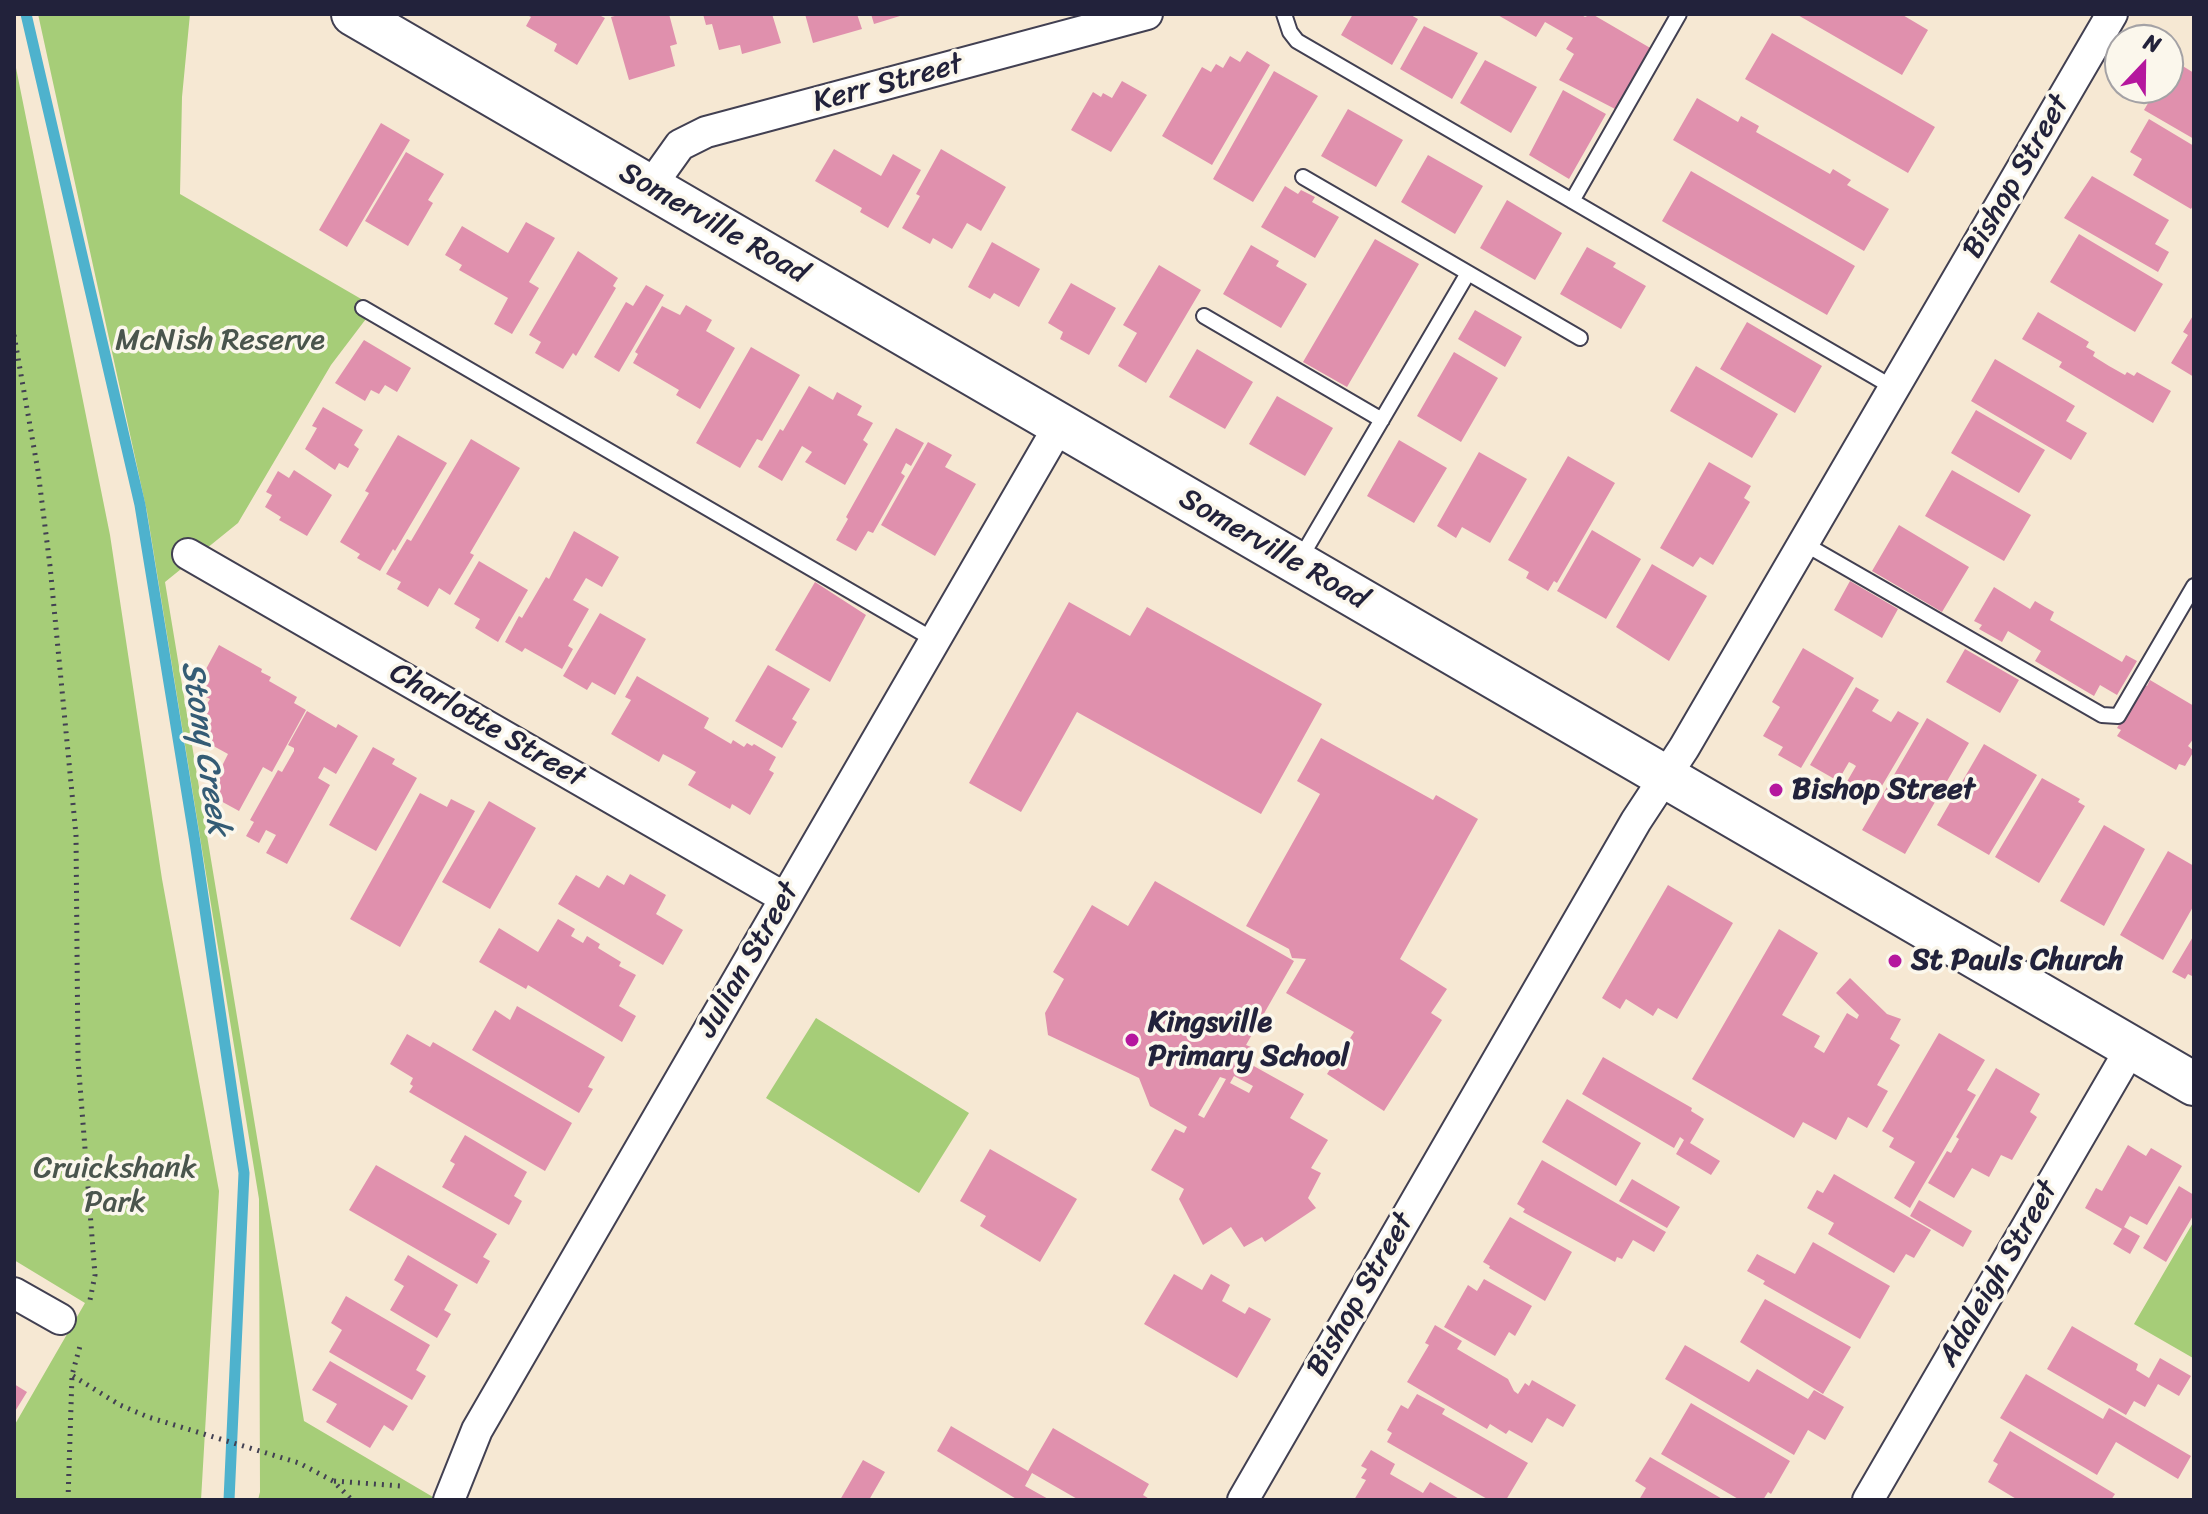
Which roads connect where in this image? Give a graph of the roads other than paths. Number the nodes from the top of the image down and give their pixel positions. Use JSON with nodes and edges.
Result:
{"nodes":[{"id":1,"x":353,"y":14,"type":"edge"},
{"id":2,"x":1147,"y":14,"type":"edge"},
{"id":3,"x":1284,"y":14,"type":"edge"},
{"id":4,"x":1679,"y":14,"type":"edge"},
{"id":5,"x":2112,"y":14,"type":"edge"},
{"id":6,"x":1303,"y":177,"type":"dead end"},
{"id":7,"x":650,"y":187,"type":"junction"},
{"id":8,"x":1572,"y":201,"type":"junction"},
{"id":9,"x":1468,"y":273,"type":"junction"},
{"id":10,"x":363,"y":308,"type":"dead end"},
{"id":11,"x":1204,"y":316,"type":"dead end"},
{"id":12,"x":1580,"y":338,"type":"dead end"},
{"id":13,"x":1894,"y":388,"type":"junction"},
{"id":14,"x":1382,"y":420,"type":"junction"},
{"id":15,"x":1059,"y":426,"type":"junction"},
{"id":16,"x":1803,"y":543,"type":"junction"},
{"id":17,"x":188,"y":554,"type":"dead end"},
{"id":18,"x":1297,"y":564,"type":"junction"},
{"id":19,"x":2194,"y":586,"type":"edge"},
{"id":20,"x":936,"y":641,"type":"junction"},
{"id":21,"x":1665,"y":777,"type":"junction"},
{"id":22,"x":785,"y":898,"type":"junction"},
{"id":23,"x":2131,"y":1048,"type":"junction"},
{"id":24,"x":2194,"y":1084,"type":"edge"},
{"id":25,"x":14,"y":1293,"type":"edge"},
{"id":26,"x":73,"y":1319,"type":"road end"},
{"id":27,"x":449,"y":1500,"type":"edge"},
{"id":28,"x":1243,"y":1500,"type":"edge"},
{"id":29,"x":1868,"y":1500,"type":"edge"}],
"edges":[{"from":1,"to":7,"type":"main road","name":"Somerville Road"},
{"from":2,"to":7,"type":"street","name":"Kerr Street"},
{"from":3,"to":8,"type":"lane"},
{"from":4,"to":8,"type":"lane"},
{"from":5,"to":13,"type":"street","name":"Bishop Street"},
{"from":6,"to":9,"type":"lane"},
{"from":7,"to":15,"type":"main road","name":"Somerville Road"},
{"from":8,"to":13,"type":"lane"},
{"from":9,"to":12,"type":"lane"},
{"from":9,"to":14,"type":"lane"},
{"from":10,"to":20,"type":"lane"},
{"from":11,"to":14,"type":"lane"},
{"from":13,"to":16,"type":"street","name":"Bishop Street"},
{"from":14,"to":18,"type":"lane"},
{"from":15,"to":18,"type":"main road","name":"Somerville Road"},
{"from":15,"to":20,"type":"street","name":"Julian Street"},
{"from":16,"to":19,"type":"lane"},
{"from":16,"to":21,"type":"street","name":"Bishop Street"},
{"from":17,"to":22,"type":"street","name":"Charlotte Street"},
{"from":18,"to":21,"type":"main road","name":"Somerville Road"},
{"from":20,"to":22,"type":"street","name":"Julian Street"},
{"from":21,"to":23,"type":"main road","name":"Somerville Road"},
{"from":21,"to":28,"type":"street","name":"Bishop Street"},
{"from":22,"to":27,"type":"street","name":"Julian Street"},
{"from":23,"to":24,"type":"main road","name":"Somerville Road"},
{"from":23,"to":29,"type":"street","name":"Adaleigh Street"},
{"from":25,"to":26,"type":"street"}]}
